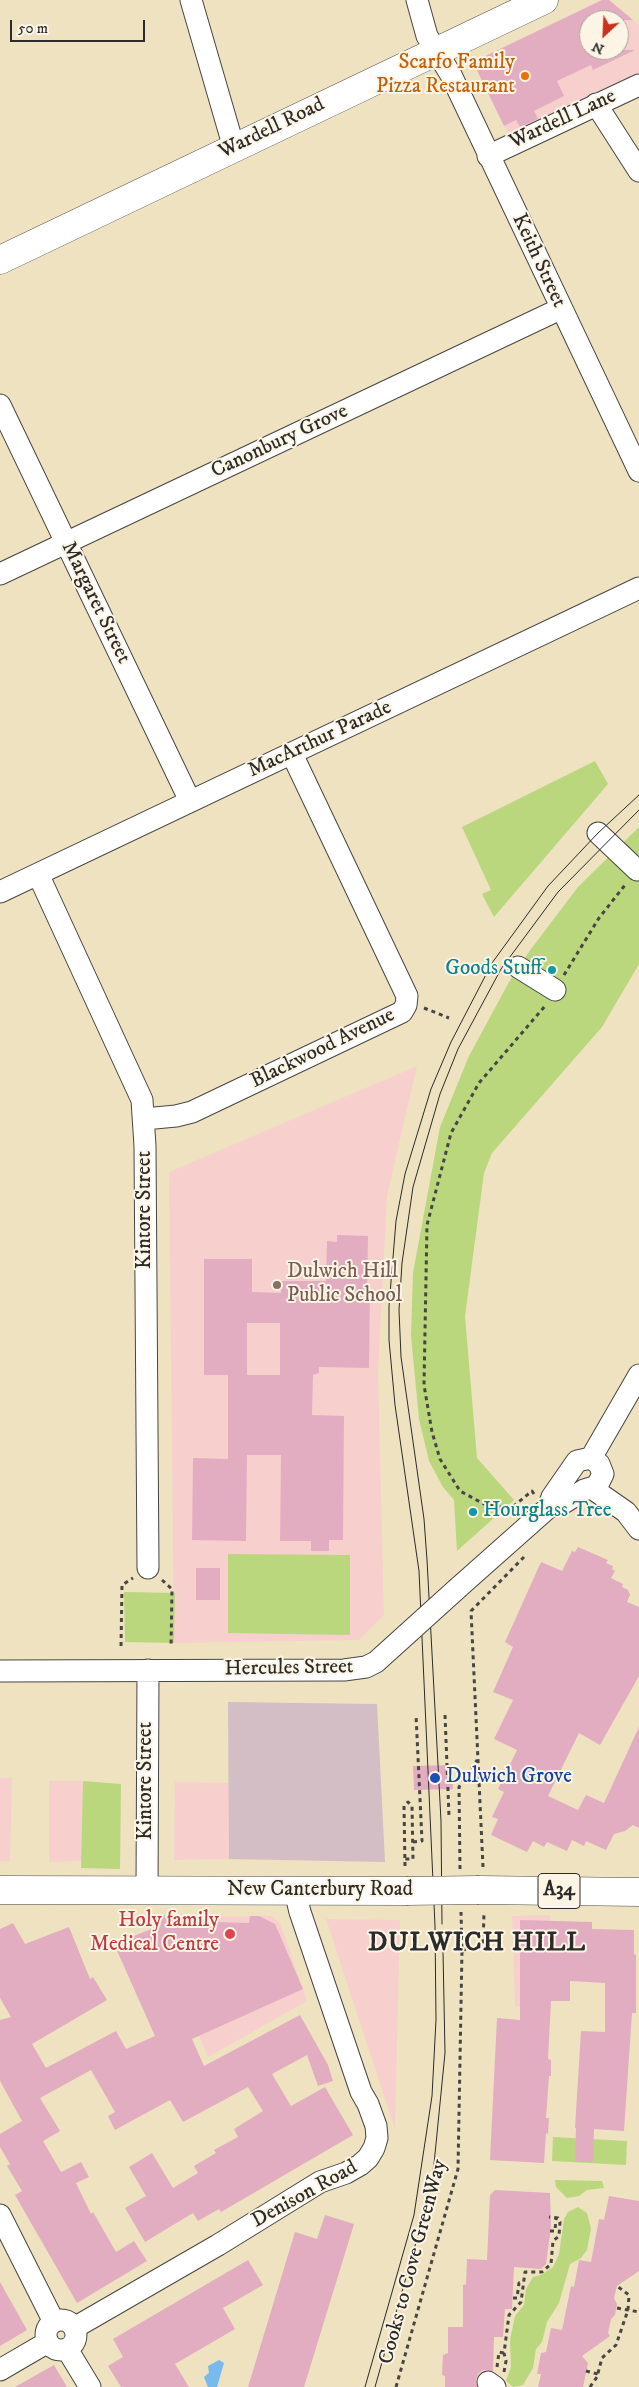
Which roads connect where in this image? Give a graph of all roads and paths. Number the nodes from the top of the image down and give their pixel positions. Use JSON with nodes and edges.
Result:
{"nodes":[{"id":1,"x":191,"y":0,"type":"edge"},
{"id":2,"x":417,"y":0,"type":"edge"},
{"id":3,"x":544,"y":0,"type":"edge"},
{"id":4,"x":437,"y":52,"type":"junction"},
{"id":5,"x":639,"y":85,"type":"edge"},
{"id":6,"x":596,"y":104,"type":"junction"},
{"id":7,"x":234,"y":148,"type":"junction"},
{"id":8,"x":488,"y":156,"type":"junction"},
{"id":9,"x":639,"y":171,"type":"edge"},
{"id":10,"x":0,"y":260,"type":"edge"},
{"id":11,"x":560,"y":309,"type":"junction"},
{"id":12,"x":0,"y":405,"type":"edge"},
{"id":13,"x":639,"y":471,"type":"edge"},
{"id":14,"x":66,"y":543,"type":"junction"},
{"id":15,"x":0,"y":574,"type":"edge"},
{"id":16,"x":639,"y":588,"type":"edge"},
{"id":17,"x":292,"y":754,"type":"junction"},
{"id":18,"x":190,"y":801,"type":"junction"},
{"id":19,"x":598,"y":832,"type":"dead end"},
{"id":20,"x":637,"y":870,"type":"joint"},
{"id":21,"x":38,"y":874,"type":"junction"},
{"id":22,"x":0,"y":892,"type":"edge"},
{"id":23,"x":518,"y":967,"type":"dead end"},
{"id":24,"x":555,"y":990,"type":"junction"},
{"id":25,"x":405,"y":1007,"type":"junction"},
{"id":26,"x":449,"y":1018,"type":"dead end"},
{"id":27,"x":144,"y":1119,"type":"junction"},
{"id":28,"x":639,"y":1375,"type":"edge"},
{"id":29,"x":591,"y":1458,"type":"junction"},
{"id":30,"x":570,"y":1474,"type":"junction"},
{"id":31,"x":589,"y":1490,"type":"junction"},
{"id":32,"x":541,"y":1502,"type":"junction"},
{"id":33,"x":639,"y":1529,"type":"edge"},
{"id":34,"x":526,"y":1556,"type":"dead end"},
{"id":35,"x":148,"y":1568,"type":"junction"},
{"id":36,"x":121,"y":1646,"type":"dead end"},
{"id":37,"x":171,"y":1646,"type":"dead end"},
{"id":38,"x":148,"y":1670,"type":"junction"},
{"id":39,"x":0,"y":1671,"type":"edge"},
{"id":40,"x":445,"y":1714,"type":"dead end"},
{"id":41,"x":416,"y":1715,"type":"dead end"},
{"id":42,"x":477,"y":1760,"type":"junction"},
{"id":43,"x":449,"y":1816,"type":"dead end"},
{"id":44,"x":413,"y":1842,"type":"junction"},
{"id":45,"x":405,"y":1859,"type":"junction"},
{"id":46,"x":406,"y":1878,"type":"junction"},
{"id":47,"x":0,"y":1890,"type":"edge"},
{"id":48,"x":473,"y":1890,"type":"junction"},
{"id":49,"x":147,"y":1891,"type":"junction"},
{"id":50,"x":295,"y":1892,"type":"junction"},
{"id":51,"x":639,"y":1892,"type":"edge"},
{"id":52,"x":462,"y":1950,"type":"junction"},
{"id":53,"x":0,"y":2215,"type":"edge"},
{"id":54,"x":550,"y":2217,"type":"dead end"},
{"id":55,"x":556,"y":2218,"type":"junction"},
{"id":56,"x":550,"y":2231,"type":"dead end"},
{"id":57,"x":523,"y":2283,"type":"junction"},
{"id":58,"x":617,"y":2286,"type":"dead end"},
{"id":59,"x":513,"y":2298,"type":"dead end"},
{"id":60,"x":617,"y":2308,"type":"dead end"},
{"id":61,"x":628,"y":2310,"type":"junction"},
{"id":62,"x":639,"y":2312,"type":"edge"},
{"id":63,"x":54,"y":2322,"type":"junction"},
{"id":64,"x":74,"y":2328,"type":"junction"},
{"id":65,"x":57,"y":2345,"type":"junction"},
{"id":66,"x":504,"y":2353,"type":"junction"},
{"id":67,"x":0,"y":2370,"type":"edge"},
{"id":68,"x":586,"y":2372,"type":"dead end"},
{"id":69,"x":598,"y":2374,"type":"junction"},
{"id":70,"x":495,"y":2378,"type":"edge"},
{"id":71,"x":90,"y":2387,"type":"edge"},
{"id":72,"x":396,"y":2387,"type":"edge"},
{"id":73,"x":590,"y":2387,"type":"edge"}],
"edges":[{"from":1,"to":7,"type":"street"},
{"from":2,"to":4,"type":"street","name":"Keith Street"},
{"from":3,"to":4,"type":"main road","name":"Wardell Road"},
{"from":4,"to":7,"type":"main road","name":"Wardell Road"},
{"from":4,"to":8,"type":"street","name":"Keith Street"},
{"from":5,"to":6,"type":"street","name":"Wardell Lane"},
{"from":6,"to":8,"type":"street","name":"Wardell Lane"},
{"from":6,"to":9,"type":"street"},
{"from":7,"to":10,"type":"main road","name":"Wardell Road"},
{"from":8,"to":11,"type":"street","name":"Keith Street"},
{"from":11,"to":13,"type":"street","name":"Keith Street"},
{"from":11,"to":14,"type":"street","name":"Canonbury Grove"},
{"from":12,"to":14,"type":"street","name":"Margaret Street"},
{"from":14,"to":15,"type":"street","name":"Canonbury Grove"},
{"from":14,"to":18,"type":"street","name":"Margaret Street"},
{"from":16,"to":17,"type":"street","name":"MacArthur Parade"},
{"from":17,"to":18,"type":"street","name":"MacArthur Parade"},
{"from":17,"to":25,"type":"street","name":"Blackwood Avenue"},
{"from":18,"to":21,"type":"street","name":"MacArthur Parade"},
{"from":19,"to":20,"type":"street"},
{"from":20,"to":24,"type":"path"},
{"from":21,"to":22,"type":"street","name":"MacArthur Parade"},
{"from":21,"to":27,"type":"street","name":"Kintore Street"},
{"from":23,"to":24,"type":"street"},
{"from":24,"to":32,"type":"path"},
{"from":25,"to":26,"type":"path"},
{"from":25,"to":27,"type":"street","name":"Blackwood Avenue"},
{"from":27,"to":35,"type":"street","name":"Kintore Street"},
{"from":28,"to":29,"type":"street"},
{"from":29,"to":30,"type":"street"},
{"from":29,"to":31,"type":"street"},
{"from":30,"to":31,"type":"street"},
{"from":30,"to":32,"type":"street"},
{"from":31,"to":32,"type":"street"},
{"from":31,"to":33,"type":"street"},
{"from":32,"to":38,"type":"street","name":"Hercules Street","bridge":true},
{"from":34,"to":42,"type":"path"},
{"from":35,"to":36,"type":"path"},
{"from":35,"to":37,"type":"path"},
{"from":38,"to":39,"type":"street","name":"Hercules Street"},
{"from":38,"to":49,"type":"street","name":"Kintore Street"},
{"from":40,"to":43,"type":"path"},
{"from":41,"to":44,"type":"path"},
{"from":42,"to":48,"type":"path"},
{"from":42,"to":48,"type":"path","name":"Cooks to Cove GreenWay"},
{"from":44,"to":45,"type":"path"},
{"from":44,"to":45,"type":"path"},
{"from":45,"to":46,"type":"path"},
{"from":46,"to":48,"type":"main road","name":"New Canterbury Road","number":"A34","bridge":true},
{"from":46,"to":50,"type":"main road","name":"New Canterbury Road","number":"A34"},
{"from":47,"to":49,"type":"main road","name":"New Canterbury Road","number":"A34"},
{"from":48,"to":51,"type":"main road","name":"New Canterbury Road","number":"A34"},
{"from":48,"to":52,"type":"path","name":"Cooks to Cove GreenWay"},
{"from":48,"to":52,"type":"path"},
{"from":49,"to":50,"type":"main road","name":"New Canterbury Road","number":"A34"},
{"from":50,"to":64,"type":"street","name":"Denison Road"},
{"from":52,"to":72,"type":"path","name":"Cooks to Cove GreenWay"},
{"from":53,"to":63,"type":"street"},
{"from":54,"to":55,"type":"path"},
{"from":55,"to":56,"type":"path"},
{"from":55,"to":57,"type":"path"},
{"from":57,"to":59,"type":"path"},
{"from":57,"to":66,"type":"path"},
{"from":58,"to":61,"type":"path"},
{"from":60,"to":61,"type":"path"},
{"from":61,"to":62,"type":"path"},
{"from":61,"to":69,"type":"path"},
{"from":63,"to":64,"type":"street"},
{"from":63,"to":65,"type":"street"},
{"from":64,"to":65,"type":"street"},
{"from":65,"to":67,"type":"street"},
{"from":65,"to":71,"type":"street"},
{"from":66,"to":70,"type":"path"},
{"from":66,"to":70,"type":"path"},
{"from":68,"to":69,"type":"path"},
{"from":69,"to":73,"type":"path"}]}
